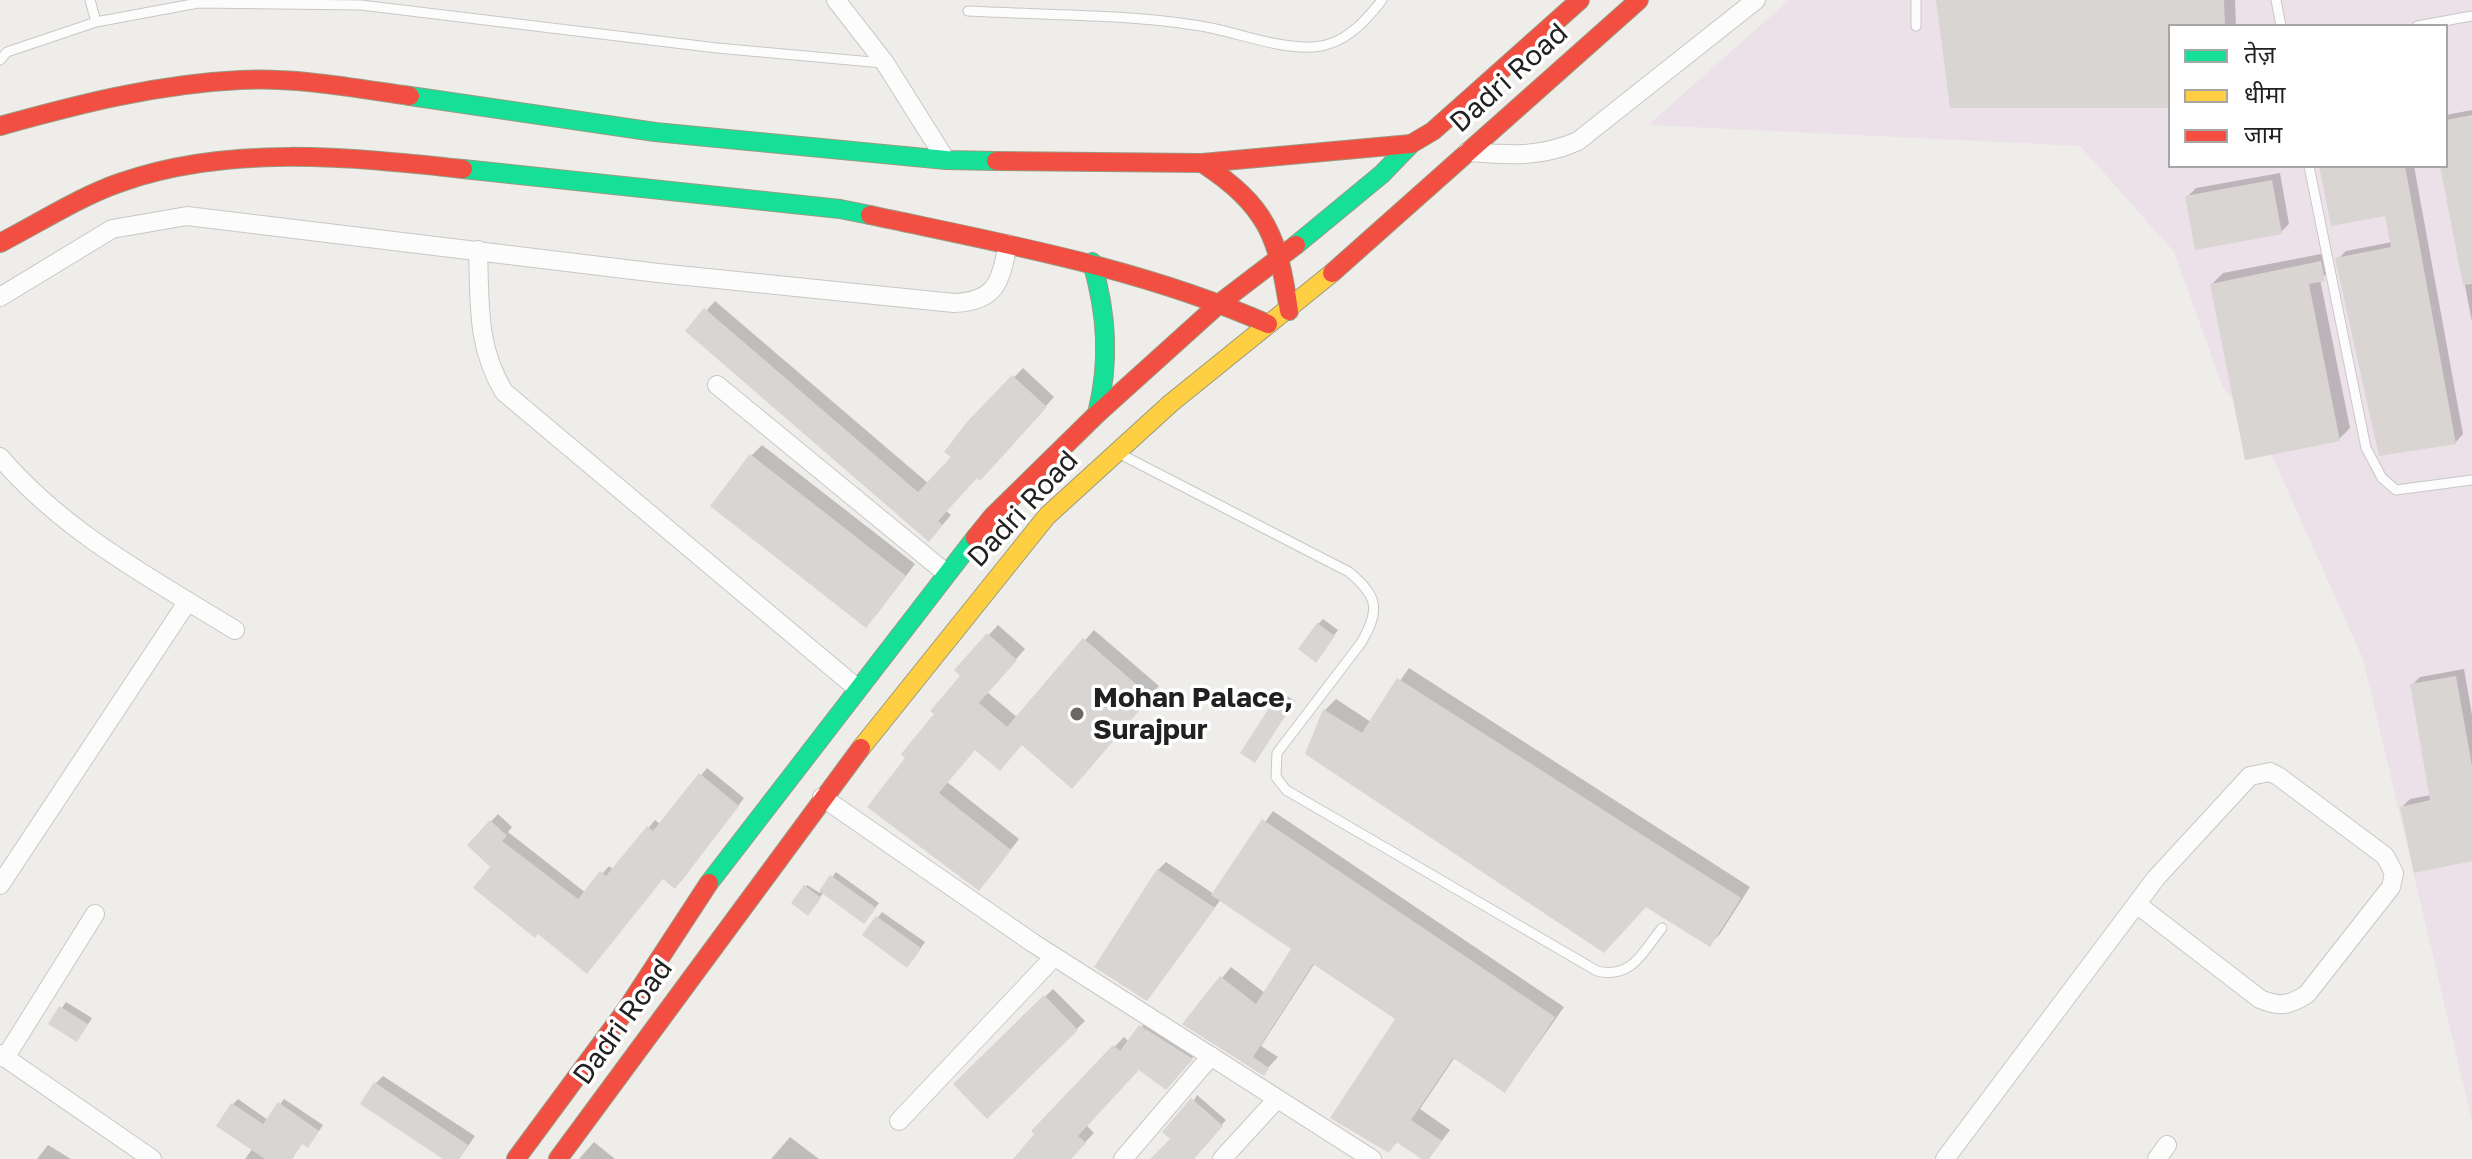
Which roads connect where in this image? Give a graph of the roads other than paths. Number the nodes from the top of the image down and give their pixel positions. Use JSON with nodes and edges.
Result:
{"nodes":[{"id":1,"x":90,"y":0,"type":"edge"},
{"id":2,"x":836,"y":0,"type":"edge"},
{"id":3,"x":1382,"y":0,"type":"edge"},
{"id":4,"x":1580,"y":0,"type":"edge"},
{"id":5,"x":1639,"y":0,"type":"edge"},
{"id":6,"x":1756,"y":0,"type":"edge"},
{"id":7,"x":1916,"y":0,"type":"edge"},
{"id":8,"x":2276,"y":0,"type":"edge"},
{"id":9,"x":256,"y":2,"type":"edge"},
{"id":10,"x":968,"y":11,"type":"dead end"},
{"id":11,"x":2472,"y":16,"type":"edge"},
{"id":12,"x":96,"y":22,"type":"junction"},
{"id":13,"x":2281,"y":24,"type":"edge"},
{"id":14,"x":2428,"y":24,"type":"edge"},
{"id":15,"x":1916,"y":26,"type":"dead end"},
{"id":16,"x":0,"y":60,"type":"edge"},
{"id":17,"x":885,"y":63,"type":"junction"},
{"id":18,"x":0,"y":126,"type":"edge"},
{"id":19,"x":1411,"y":144,"type":"junction"},
{"id":20,"x":1467,"y":152,"type":"junction"},
{"id":21,"x":946,"y":160,"type":"junction"},
{"id":22,"x":1202,"y":163,"type":"junction"},
{"id":23,"x":2309,"y":168,"type":"edge"},
{"id":24,"x":0,"y":243,"type":"edge"},
{"id":25,"x":1008,"y":244,"type":"junction"},
{"id":26,"x":478,"y":250,"type":"junction"},
{"id":27,"x":1281,"y":258,"type":"junction"},
{"id":28,"x":1092,"y":262,"type":"junction"},
{"id":29,"x":0,"y":297,"type":"edge"},
{"id":30,"x":1220,"y":303,"type":"junction"},
{"id":31,"x":1289,"y":311,"type":"junction"},
{"id":32,"x":1268,"y":324,"type":"junction"},
{"id":33,"x":717,"y":385,"type":"dead end"},
{"id":34,"x":1097,"y":414,"type":"junction"},
{"id":35,"x":1116,"y":452,"type":"junction"},
{"id":36,"x":0,"y":457,"type":"edge"},
{"id":37,"x":2472,"y":480,"type":"edge"},
{"id":38,"x":946,"y":573,"type":"junction"},
{"id":39,"x":188,"y":601,"type":"junction"},
{"id":40,"x":235,"y":630,"type":"dead end"},
{"id":41,"x":858,"y":689,"type":"junction"},
{"id":42,"x":822,"y":797,"type":"junction"},
{"id":43,"x":0,"y":885,"type":"edge"},
{"id":44,"x":2138,"y":905,"type":"junction"},
{"id":45,"x":95,"y":914,"type":"dead end"},
{"id":46,"x":1662,"y":928,"type":"dead end"},
{"id":47,"x":1054,"y":957,"type":"junction"},
{"id":48,"x":2,"y":1056,"type":"edge"},
{"id":49,"x":1211,"y":1056,"type":"junction"},
{"id":50,"x":1277,"y":1099,"type":"junction"},
{"id":51,"x":899,"y":1121,"type":"dead end"},
{"id":52,"x":152,"y":1159,"type":"edge"},
{"id":53,"x":516,"y":1159,"type":"edge"},
{"id":54,"x":558,"y":1159,"type":"edge"},
{"id":55,"x":1123,"y":1159,"type":"edge"},
{"id":56,"x":1222,"y":1159,"type":"edge"},
{"id":57,"x":1372,"y":1159,"type":"edge"},
{"id":58,"x":1945,"y":1159,"type":"edge"}],
"edges":[{"from":1,"to":12,"type":"lane"},
{"from":2,"to":17,"type":"street"},
{"from":3,"to":10,"type":"lane"},
{"from":4,"to":19,"type":"main road","name":"Dadri Road"},
{"from":5,"to":20,"type":"main road","name":"Dadri Road"},
{"from":6,"to":20,"type":"street"},
{"from":7,"to":15,"type":"lane"},
{"from":8,"to":13,"type":"lane"},
{"from":9,"to":12,"type":"lane"},
{"from":9,"to":17,"type":"lane"},
{"from":11,"to":14,"type":"lane"},
{"from":12,"to":16,"type":"lane"},
{"from":17,"to":21,"type":"street"},
{"from":18,"to":21,"type":"main road"},
{"from":19,"to":22,"type":"main road"},
{"from":19,"to":27,"type":"main road","name":"Dadri Road"},
{"from":20,"to":31,"type":"main road","name":"Dadri Road"},
{"from":21,"to":22,"type":"main road"},
{"from":22,"to":27,"type":"main road"},
{"from":23,"to":37,"type":"lane"},
{"from":24,"to":25,"type":"main road"},
{"from":25,"to":26,"type":"street"},
{"from":25,"to":28,"type":"main road"},
{"from":26,"to":29,"type":"street"},
{"from":26,"to":41,"type":"street"},
{"from":27,"to":30,"type":"main road","name":"Dadri Road"},
{"from":27,"to":31,"type":"main road"},
{"from":28,"to":30,"type":"main road"},
{"from":28,"to":34,"type":"main road"},
{"from":30,"to":32,"type":"main road"},
{"from":30,"to":34,"type":"main road","name":"Dadri Road"},
{"from":31,"to":32,"type":"main road","name":"Dadri Road"},
{"from":32,"to":35,"type":"main road","name":"Dadri Road"},
{"from":33,"to":38,"type":"street"},
{"from":34,"to":38,"type":"main road","name":"Dadri Road"},
{"from":35,"to":42,"type":"main road","name":"Dadri Road"},
{"from":35,"to":46,"type":"lane"},
{"from":36,"to":39,"type":"street"},
{"from":38,"to":41,"type":"main road","name":"Dadri Road"},
{"from":39,"to":40,"type":"street"},
{"from":39,"to":43,"type":"street"},
{"from":41,"to":53,"type":"main road","name":"Dadri Road"},
{"from":42,"to":47,"type":"street"},
{"from":42,"to":54,"type":"main road","name":"Dadri Road"},
{"from":44,"to":44,"type":"street"},
{"from":44,"to":58,"type":"street"},
{"from":45,"to":48,"type":"street"},
{"from":47,"to":49,"type":"street"},
{"from":47,"to":51,"type":"street"},
{"from":48,"to":52,"type":"street"},
{"from":49,"to":50,"type":"street"},
{"from":49,"to":55,"type":"street"},
{"from":50,"to":56,"type":"street"},
{"from":50,"to":57,"type":"street"}]}
